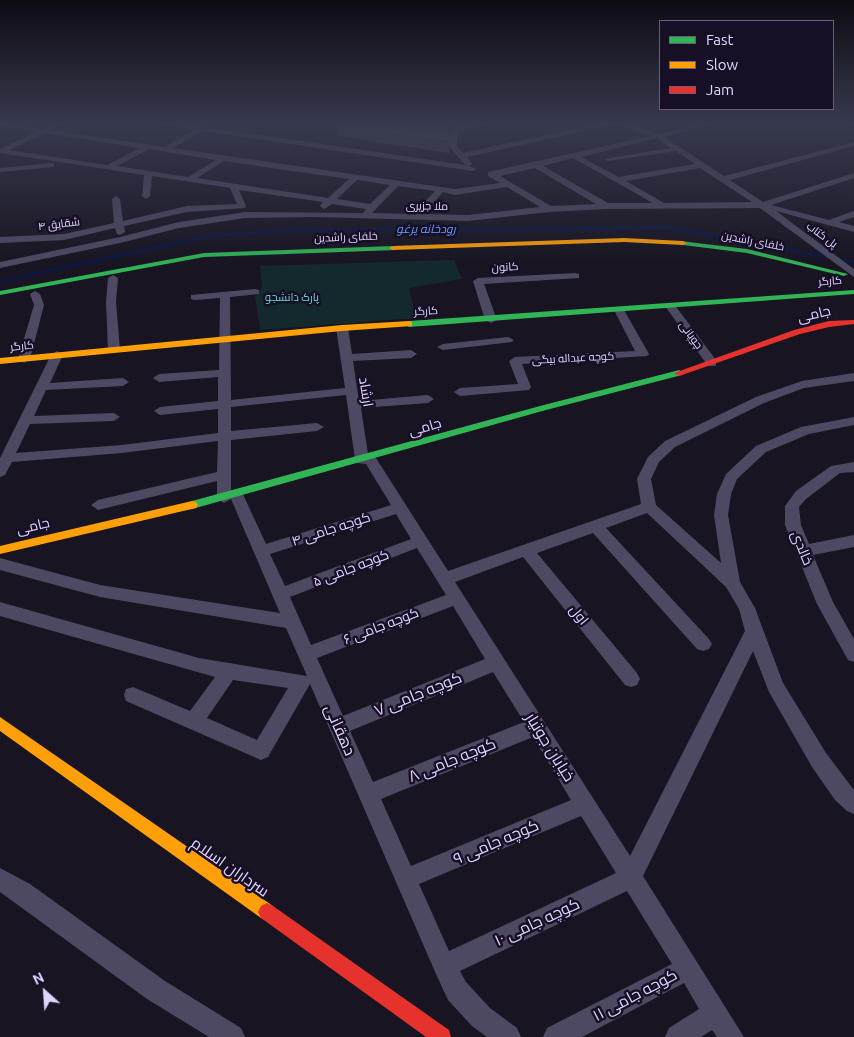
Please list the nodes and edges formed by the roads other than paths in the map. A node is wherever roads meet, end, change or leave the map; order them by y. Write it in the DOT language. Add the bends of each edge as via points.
graph roads {
  1 [pos="123,170"];
  2 [pos="204,170"];
  3 [pos="291,170"];
  4 [pos="478,170"];
  5 [pos="505,170"];
  6 [pos="508,170"];
  7 [pos="545,170"];
  8 [pos="600,170"];
  9 [pos="671,170"];
  10 [pos="709,170"];
  11 [pos="755,170"];
  12 [pos="148,174"];
  13 [pos="350,174"];
  14 [pos="490,174"];
  15 [pos="854,175"];
  16 [pos="723,179"];
  17 [pos="188,180"];
  18 [pos="618,180"];
  19 [pos="396,183"];
  20 [pos="510,184"];
  21 [pos="241,185"];
  22 [pos="440,189"];
  23 [pos="146,196"];
  24 [pos="116,199"];
  25 [pos="329,201"];
  26 [pos="661,205"];
  27 [pos="762,205"];
  28 [pos="606,206"];
  29 [pos="371,208"];
  30 [pos="549,209"];
  31 [pos="316,214"];
  32 [pos="854,214"];
  33 [pos="364,216"];
  34 [pos="416,216"];
  35 [pos="119,224"];
  36 [pos="827,224"];
  37 [pos="854,229"];
  38 [pos="0,240"];
  39 [pos="120,240"];
  40 [pos="0,260"];
  41 [pos="11,263"];
  42 [pos="0,265"];
  43 [pos="575,276"];
  44 [pos="848,277"];
  45 [pos="112,278"];
  46 [pos="854,291"];
  47 [pos="256,292"];
  48 [pos="0,294"];
  49 [pos="36,294"];
  50 [pos="225,295"];
  51 [pos="807,295"];
  52 [pos="196,297"];
  53 [pos="0,301"];
  54 [pos="670,306"];
  55 [pos="618,310"];
  56 [pos="495,320"];
  57 [pos="854,322"];
  58 [pos="342,328"];
  59 [pos="226,338"];
  60 [pos="508,340"];
  61 [pos="443,347"];
  62 [pos="114,350"];
  63 [pos="411,354"];
  64 [pos="57,355"];
  65 [pos="345,358"];
  66 [pos="24,359"];
  67 [pos="0,361"];
  68 [pos="515,361"];
  69 [pos="712,363"];
  70 [pos="225,373"];
  71 [pos="854,377"];
  72 [pos="159,378"];
  73 [pos="123,382"];
  74 [pos="42,387"];
  75 [pos="352,391"];
  76 [pos="460,392"];
  77 [pos="428,399"];
  78 [pos="225,404"];
  79 [pos="354,406"];
  80 [pos="160,411"];
  81 [pos="114,417"];
  82 [pos="25,420"];
  83 [pos="854,421"];
  84 [pos="317,427"];
  85 [pos="225,436"];
  86 [pos="7,458"];
  87 [pos="365,459"];
  88 [pos="854,467"];
  89 [pos="0,472"];
  90 [pos="224,476"];
  91 [pos="230,496"];
  92 [pos="98,505"];
  93 [pos="400,507"];
  94 [pos="650,507"];
  95 [pos="596,526"];
  96 [pos="421,541"];
  97 [pos="854,541"];
  98 [pos="0,550"];
  99 [pos="526,550"];
  100 [pos="261,551"];
  101 [pos="803,551"];
  102 [pos="0,564"];
  103 [pos="445,579"];
  104 [pos="732,583"];
  105 [pos="280,594"];
  106 [pos="456,598"];
  107 [pos="0,609"];
  108 [pos="292,622"];
  109 [pos="754,631"];
  110 [pos="703,644"];
  111 [pos="306,654"];
  112 [pos="854,655"];
  113 [pos="497,662"];
  114 [pos="229,672"];
  115 [pos="631,679"];
  116 [pos="310,681"];
  117 [pos="133,695"];
  118 [pos="193,722"];
  119 [pos="0,723"];
  120 [pos="537,726"];
  121 [pos="338,727"];
  122 [pos="368,794"];
  123 [pos="586,804"];
  124 [pos="854,804"];
  125 [pos="631,877"];
  126 [pos="406,879"];
  127 [pos="0,880"];
  128 [pos="444,966"];
  129 [pos="688,968"];
  130 [pos="716,1013"];
  131 [pos="232,1037"];
  132 [pos="442,1037"];
  133 [pos="508,1037"];
  134 [pos="556,1037"];
  135 [pos="678,1037"];
  136 [pos="731,1037"];
  1 -- 12 [label="street"];
  2 -- 17 [label="street"];
  3 -- 13 [label="street"];
  4 -- 14 [label="street"];
  5 -- 14 [label="street"];
  6 -- 14 [label="street"];
  7 -- 28 [label="street"];
  8 -- 18 [label="street"];
  9 -- 18 [label="street"];
  10 -- 16 [label="street"];
  11 -- 16 [label="street"];
  12 -- 17 [label="street"];
  12 -- 23 [label="street"];
  13 -- 19 [label="street"];
  13 -- 25 [label="street"];
  14 -- 20 [label="street"];
  15 -- 27 [label="street"];
  16 -- 27 [label="street"];
  17 -- 21 [label="street"];
  18 -- 26 [label="street"];
  19 -- 22 [label="street"];
  19 -- 29 [label="street"];
  20 -- 22 [label="street" via="455,192"];
  20 -- 30 [label="street"];
  21 -- 25 [label="street"];
  21 -- 35 [label="street, شقایق ۴" via="242,206 187,210"];
  22 -- 34 [label="street"];
  24 -- 35 [label="street"];
  25 -- 29 [label="street"];
  25 -- 31 [label="street"];
  26 -- 27 [label="street, ملا جزیری"];
  26 -- 28 [label="street, ملا جزیری"];
  27 -- 36 [label="street, ملا جزیری"];
  27 -- 44 [label="street, پل کتاب" via="837,261"];
  28 -- 30 [label="street, ملا جزیری"];
  29 -- 33 [label="street"];
  30 -- 34 [label="street, ملا جزیری" via="468,218"];
  31 -- 33 [label="street, ملا جزیری"];
  31 -- 39 [label="street, ملا جزیری" via="214,219"];
  32 -- 36 [label="street"];
  33 -- 34 [label="street, ملا جزیری"];
  35 -- 38 [label="street, شقایق ۴" via="64,237"];
  35 -- 39 [label="street"];
  36 -- 37 [label="street, ملا جزیری"];
  39 -- 41 [label="street, ملا جزیری"];
  40 -- 41 [label="street"];
  41 -- 42 [label="street, ملا جزیری"];
  43 -- 56 [label="street, کانون" via="478,281"];
  44 -- 45 [label="street" via="723,255 630,246 245,259"];
  44 -- 46 [label="street"];
  44 -- 48 [label="street, خلفای راشدین" via="747,251 700,244 624,240 204,255"];
  44 -- 51 [label="street"];
  45 -- 49 [label="street"];
  45 -- 62 [label="street"];
  46 -- 51 [label="street, کارگر"];
  47 -- 50 [label="street"];
  49 -- 53 [label="street"];
  49 -- 66 [label="street" via="39,305"];
  50 -- 52 [label="street"];
  50 -- 59 [label="street, دهقانی"];
  51 -- 54 [label="street, کارگر"];
  54 -- 55 [label="street, کارگر"];
  54 -- 69 [label="street, چوپانی"];
  55 -- 56 [label="street, کارگر"];
  55 -- 68 [label="street, کوچه عبداله بیگی" via="643,354"];
  56 -- 58 [label="street, کارگر"];
  56 -- 60 [label="street"];
  57 -- 69 [label="street, جامی" via="798,332"];
  58 -- 59 [label="street, کارگر"];
  58 -- 65 [label="street, ارشاد"];
  59 -- 62 [label="street, کارگر"];
  59 -- 70 [label="street, دهقانی"];
  60 -- 61 [label="street"];
  60 -- 68 [label="street"];
  62 -- 64 [label="street, کارگر"];
  63 -- 65 [label="street"];
  64 -- 66 [label="street, کارگر"];
  64 -- 74 [label="street"];
  65 -- 75 [label="street, ارشاد"];
  66 -- 67 [label="street, کارگر"];
  68 -- 76 [label="street, کوچه عبداله بیگی" via="525,387"];
  69 -- 87 [label="street, جامی"];
  70 -- 72 [label="street"];
  70 -- 78 [label="street, دهقانی"];
  71 -- 94 [label="street" via="802,385 760,400 670,444 653,460 644,478"];
  73 -- 74 [label="street"];
  74 -- 82 [label="street"];
  75 -- 78 [label="street"];
  75 -- 79 [label="street, ارشاد"];
  77 -- 79 [label="street"];
  78 -- 80 [label="street"];
  78 -- 85 [label="street, دهقانی"];
  79 -- 87 [label="street, ارشاد"];
  81 -- 82 [label="street"];
  82 -- 86 [label="street"];
  83 -- 104 [label="street" via="806,430 761,449 731,477 721,515"];
  84 -- 85 [label="street"];
  85 -- 86 [label="street" via="122,449"];
  85 -- 90 [label="street, دهقانی"];
  86 -- 89 [label="street"];
  87 -- 91 [label="street, جامی"];
  87 -- 93 [label="street, خیابان جوتیار"];
  88 -- 101 [label="street, خالدی" via="836,469 801,495 792,506 793,525"];
  90 -- 91 [label="street, دهقانی"];
  90 -- 92 [label="street"];
  91 -- 98 [label="street, جامی"];
  91 -- 100 [label="street, دهقانی"];
  93 -- 96 [label="street, خیابان جوتیار"];
  93 -- 100 [label="street, کوچه جامی ۴"];
  94 -- 95 [label="street"];
  94 -- 104 [label="street"];
  95 -- 99 [label="street"];
  95 -- 110 [label="street"];
  96 -- 103 [label="street, خیابان جوتیار"];
  96 -- 105 [label="street, کوچه جامی ۵"];
  97 -- 101 [label="street"];
  99 -- 103 [label="street"];
  99 -- 115 [label="street, اول"];
  100 -- 105 [label="street, دهقانی"];
  101 -- 112 [label="street, خالدی" via="825,604"];
  102 -- 108 [label="street" via="100,591"];
  103 -- 106 [label="street, خیابان جوتیار"];
  104 -- 109 [label="street" via="747,608"];
  105 -- 108 [label="street, دهقانی"];
  106 -- 111 [label="street, کوچه جامی ۶"];
  106 -- 113 [label="street, خیابان جوتیار"];
  107 -- 114 [label="street"];
  108 -- 111 [label="street, دهقانی"];
  109 -- 124 [label="street" via="775,686 818,760"];
  109 -- 125 [label="street"];
  111 -- 116 [label="street, دهقانی"];
  113 -- 120 [label="street, خیابان جوتیار"];
  113 -- 121 [label="street, کوچه جامی ۷"];
  114 -- 116 [label="street"];
  114 -- 118 [label="street"];
  116 -- 118 [label="street" via="261,751"];
  116 -- 121 [label="street, دهقانی"];
  117 -- 118 [label="street"];
  119 -- 132 [label="street, سرداران اسلام"];
  120 -- 122 [label="street, کوچه جامی ۸"];
  120 -- 123 [label="street, خیابان جوتیار"];
  121 -- 122 [label="street, دهقانی"];
  122 -- 126 [label="street, دهقانی"];
  123 -- 125 [label="street, خیابان جوتیار"];
  123 -- 126 [label="street, کوچه جامی ۹"];
  125 -- 128 [label="street, کوچه جامی ۱۰"];
  125 -- 129 [label="street, خیابان جوتیار"];
  126 -- 128 [label="street, دهقانی"];
  127 -- 131 [label="street" via="22,892 156,990"];
  128 -- 133 [label="street, دهقانی" via="457,991 481,1017"];
  129 -- 130 [label="street, خیابان جوتیار"];
  129 -- 134 [label="street, کوچه جامی ۱۱"];
  130 -- 135 [label="street"];
  130 -- 136 [label="street, خیابان جوتیار"];
}
